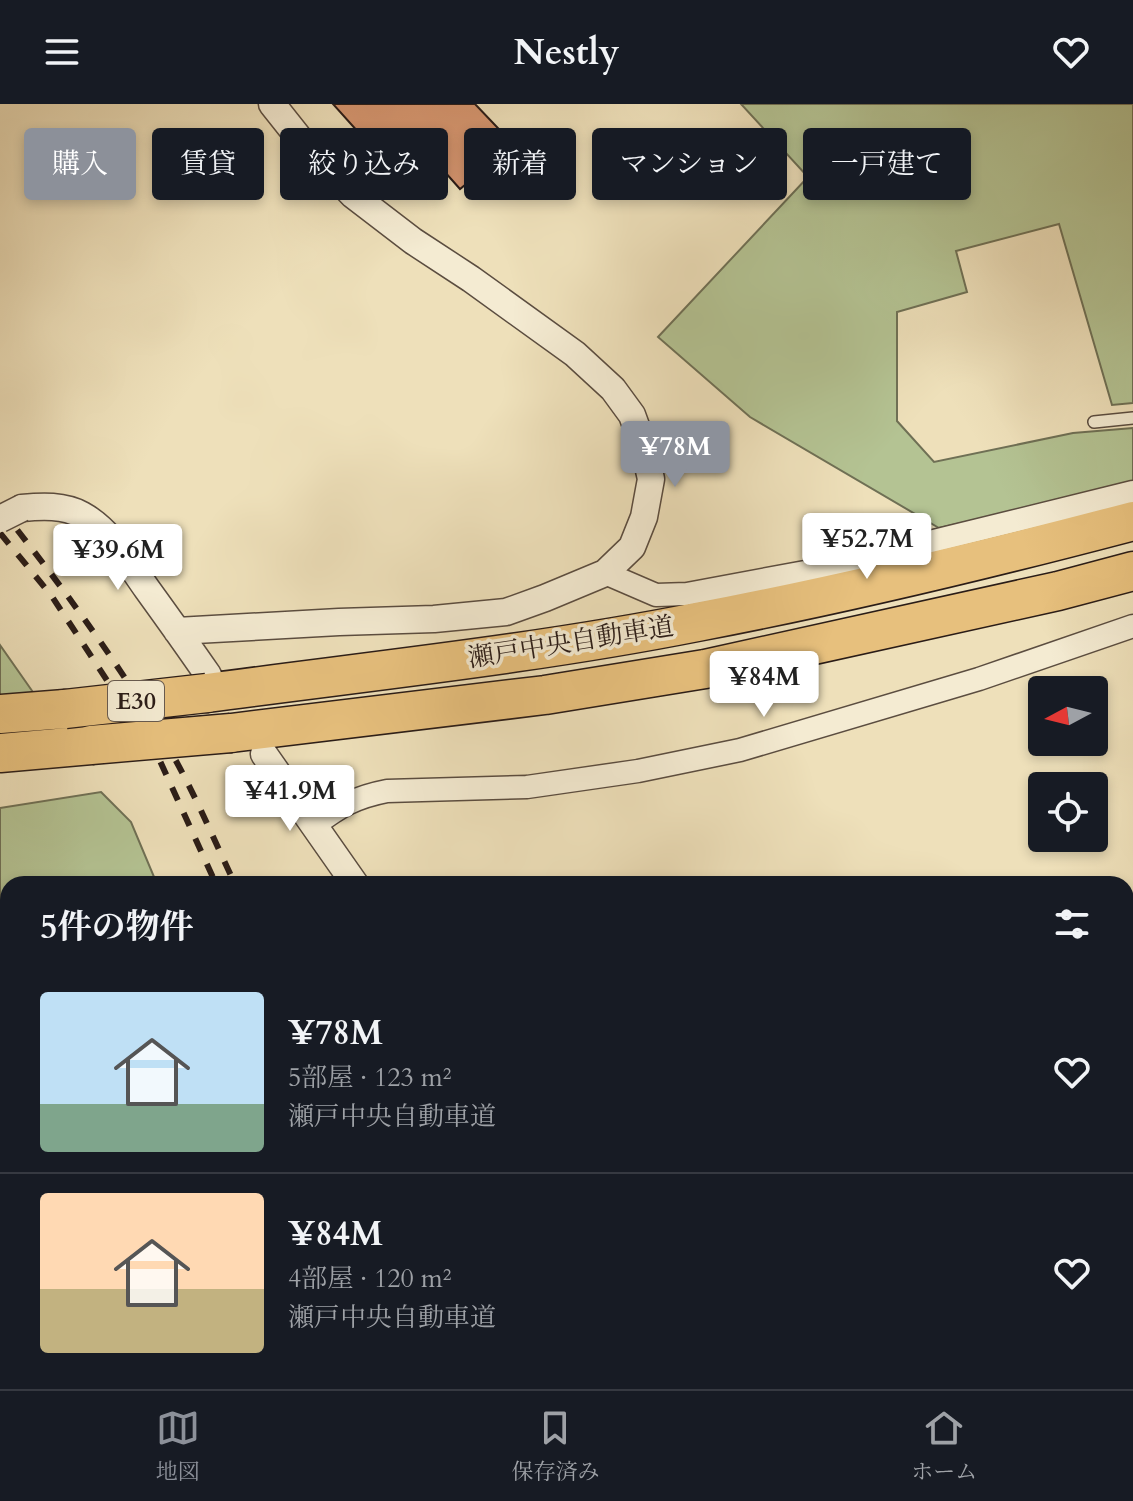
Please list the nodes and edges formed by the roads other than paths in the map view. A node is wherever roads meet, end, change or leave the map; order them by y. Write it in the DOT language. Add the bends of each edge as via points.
graph roads {
  1 [pos="272,104"];
  2 [pos="1133,418"];
  3 [pos="1094,422"];
  4 [pos="1133,492"];
  5 [pos="11,513"];
  6 [pos="1133,521"];
  7 [pos="1133,571"];
  8 [pos="605,573"];
  9 [pos="1133,626"];
  10 [pos="177,631"];
  11 [pos="208,684"];
  12 [pos="0,714"];
  13 [pos="0,753"];
  14 [pos="264,754"];
  15 [pos="315,825"];
  16 [pos="350,876"];
  1 -- 8 [label="street" via="353,195 575,354 632,415 651,479 632,547"];
  2 -- 3 [label="lane"];
  4 -- 8 [label="street" via="816,570 687,594 656,595"];
  5 -- 10 [label="street" via="54,507 84,516 120,552"];
  6 -- 11 [label="highway, 瀬戸中央自動車道 / E30" via="697,623 542,648"];
  7 -- 13 [label="highway, 瀬戸中央自動車道 / E30, bridge" via="705,669 545,695 231,733"];
  8 -- 10 [label="street" via="506,612"];
  9 -- 15 [label="street" via="979,679 740,750 527,787 377,793 337,807"];
  10 -- 11 [label="street"];
  11 -- 12 [label="highway, 瀬戸中央自動車道 / E30, bridge" via="65,709"];
  14 -- 15 [label="street"];
  15 -- 16 [label="street"];
}
